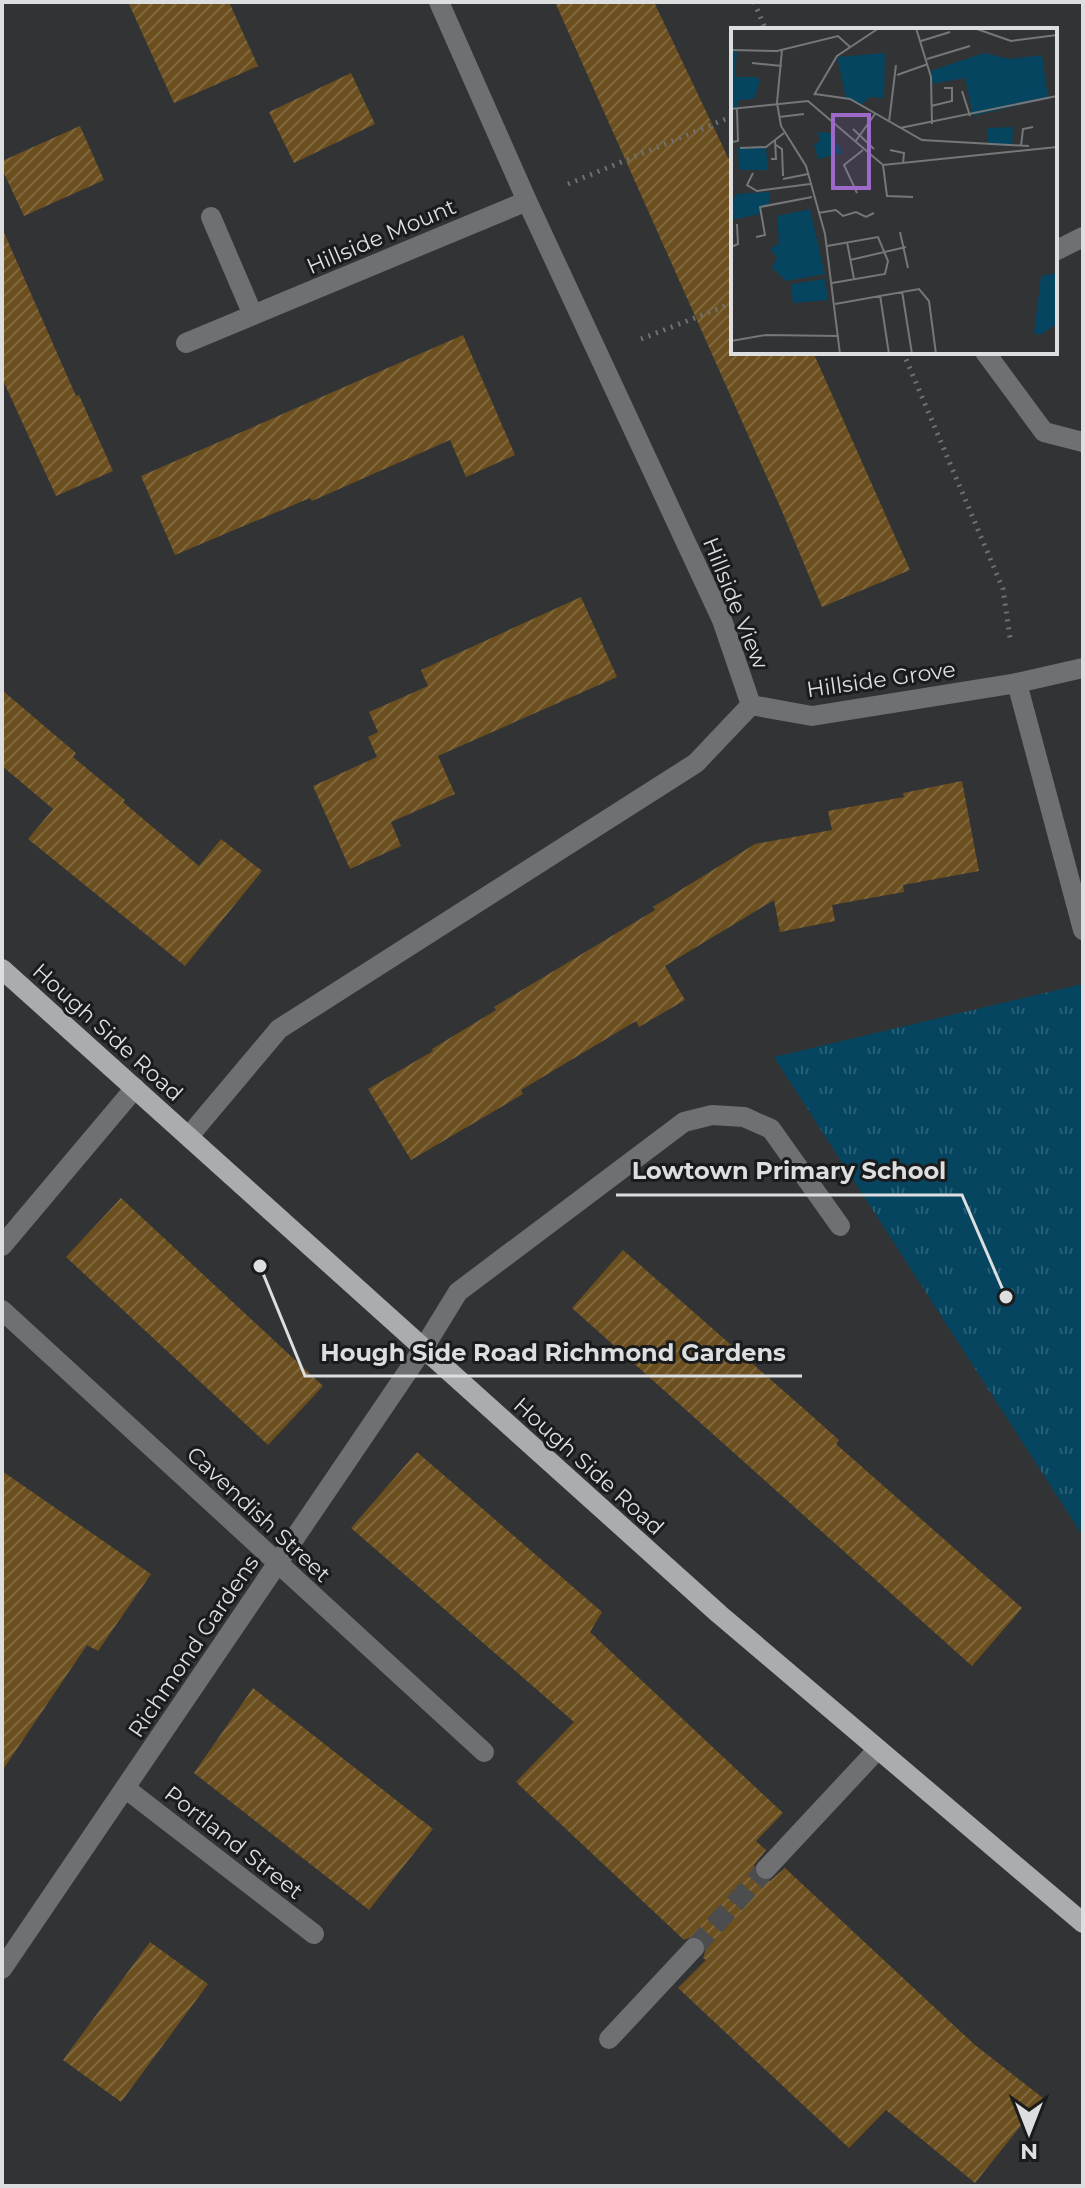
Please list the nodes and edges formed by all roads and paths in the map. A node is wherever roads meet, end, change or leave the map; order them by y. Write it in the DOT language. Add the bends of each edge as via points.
graph roads {
  1 [pos="439,2"];
  2 [pos="754,2"];
  3 [pos="765,28"];
  4 [pos="731,117"];
  5 [pos="527,201"];
  6 [pos="211,217"];
  7 [pos="1083,237"];
  8 [pos="1057,250"];
  9 [pos="731,304"];
  10 [pos="253,315"];
  11 [pos="186,343"];
  12 [pos="904,354"];
  13 [pos="986,354"];
  14 [pos="599,356"];
  15 [pos="1083,442"];
  16 [pos="1083,668"];
  17 [pos="1017,683"];
  18 [pos="751,705"];
  19 [pos="1083,930"];
  20 [pos="2,969"];
  21 [pos="135,1088"];
  22 [pos="189,1136"];
  23 [pos="840,1226"];
  24 [pos="2,1246"];
  25 [pos="2,1310"];
  26 [pos="423,1349"];
  27 [pos="278,1564"];
  28 [pos="878,1749"];
  29 [pos="484,1752"];
  30 [pos="125,1788"];
  31 [pos="766,1869"];
  32 [pos="1083,1923"];
  33 [pos="314,1934"];
  34 [pos="694,1948"];
  35 [pos="2,1969"];
  36 [pos="609,2039"];
  1 -- 5 [label="street, Hillside View"];
  2 -- 3 [label="path"];
  4 -- 5 [label="path"];
  5 -- 10 [label="street, Hillside Mount"];
  5 -- 14 [label="street, Hillside View"];
  6 -- 10 [label="street"];
  7 -- 8 [label="street"];
  9 -- 14 [label="path"];
  10 -- 11 [label="street, Hillside Mount"];
  12 -- 17 [label="path" via="1003,589"];
  13 -- 15 [label="street" via="1044,432"];
  14 -- 18 [label="street, Hillside View" via="722,620"];
  16 -- 17 [label="street, Hillside Grove"];
  17 -- 18 [label="street, Hillside Grove" via="812,716"];
  17 -- 19 [label="street"];
  18 -- 22 [label="street, Hillside View" via="696,763 279,1029"];
  20 -- 21 [label="main road, Hough Side Road"];
  21 -- 22 [label="main road, Hough Side Road"];
  21 -- 24 [label="street"];
  22 -- 26 [label="main road, Hough Side Road"];
  23 -- 26 [label="street, Richmond Gardens" via="771,1129 733,1116 684,1122 458,1292"];
  25 -- 27 [label="street, Cavendish Street"];
  26 -- 27 [label="street, Richmond Gardens"];
  26 -- 28 [label="main road, Hough Side Road"];
  27 -- 29 [label="street, Cavendish Street"];
  27 -- 30 [label="street, Richmond Gardens"];
  28 -- 31 [label="street"];
  28 -- 32 [label="main road, Hough Side Road"];
  30 -- 33 [label="street, Portland Street"];
  30 -- 35 [label="street, Richmond Gardens"];
  34 -- 36 [label="street"];
}
